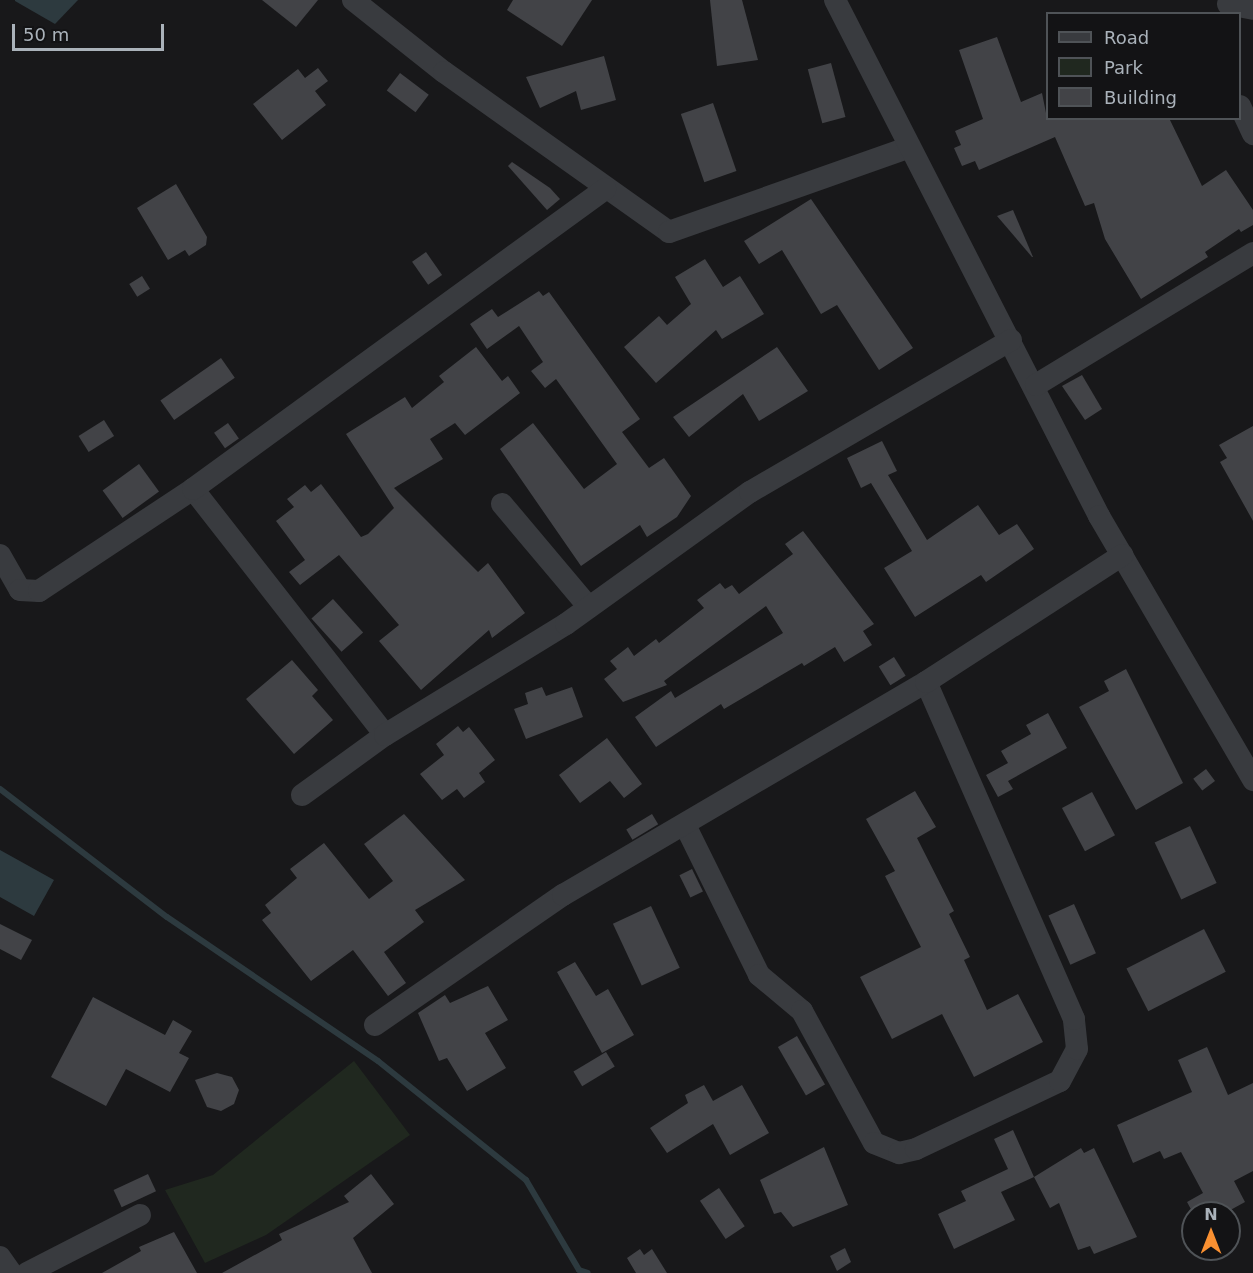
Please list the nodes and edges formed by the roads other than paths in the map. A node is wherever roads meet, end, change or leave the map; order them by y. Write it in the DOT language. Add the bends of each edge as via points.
graph roads {
  1 [pos="353,0"];
  2 [pos="835,0"];
  3 [pos="1228,6"];
  4 [pos="1253,9"];
  5 [pos="1241,110"];
  6 [pos="1253,134"];
  7 [pos="908,148"];
  8 [pos="605,189"];
  9 [pos="1253,253"];
  10 [pos="1011,340"];
  11 [pos="1036,385"];
  12 [pos="193,489"];
  13 [pos="502,504"];
  14 [pos="0,555"];
  15 [pos="1122,555"];
  16 [pos="587,605"];
  17 [pos="926,682"];
  18 [pos="385,735"];
  19 [pos="1253,780"];
  20 [pos="302,795"];
  21 [pos="686,827"];
  22 [pos="375,1025"];
  23 [pos="140,1215"];
  24 [pos="0,1257"];
  25 [pos="11,1273"];
  26 [pos="27,1273"];
  1 -- 8 [label="street"];
  2 -- 7 [label="street"];
  3 -- 4 [label="street"];
  5 -- 6 [label="street"];
  7 -- 8 [label="street" via="676,233 660,229"];
  7 -- 10 [label="street"];
  8 -- 12 [label="street"];
  9 -- 11 [label="street"];
  10 -- 11 [label="street"];
  10 -- 16 [label="street" via="805,457"];
  11 -- 15 [label="street"];
  12 -- 14 [label="street" via="39,591 20,590"];
  12 -- 18 [label="street"];
  13 -- 16 [label="street"];
  15 -- 17 [label="street"];
  15 -- 19 [label="street"];
  16 -- 18 [label="street"];
  17 -- 21 [label="street"];
  17 -- 21 [label="street" via="1074,1019 1077,1049 1060,1081 916,1149 899,1153 874,1143 802,1011 759,975"];
  18 -- 20 [label="street"];
  21 -- 22 [label="street" via="563,895"];
  23 -- 26 [label="street"];
  24 -- 25 [label="street"];
}
